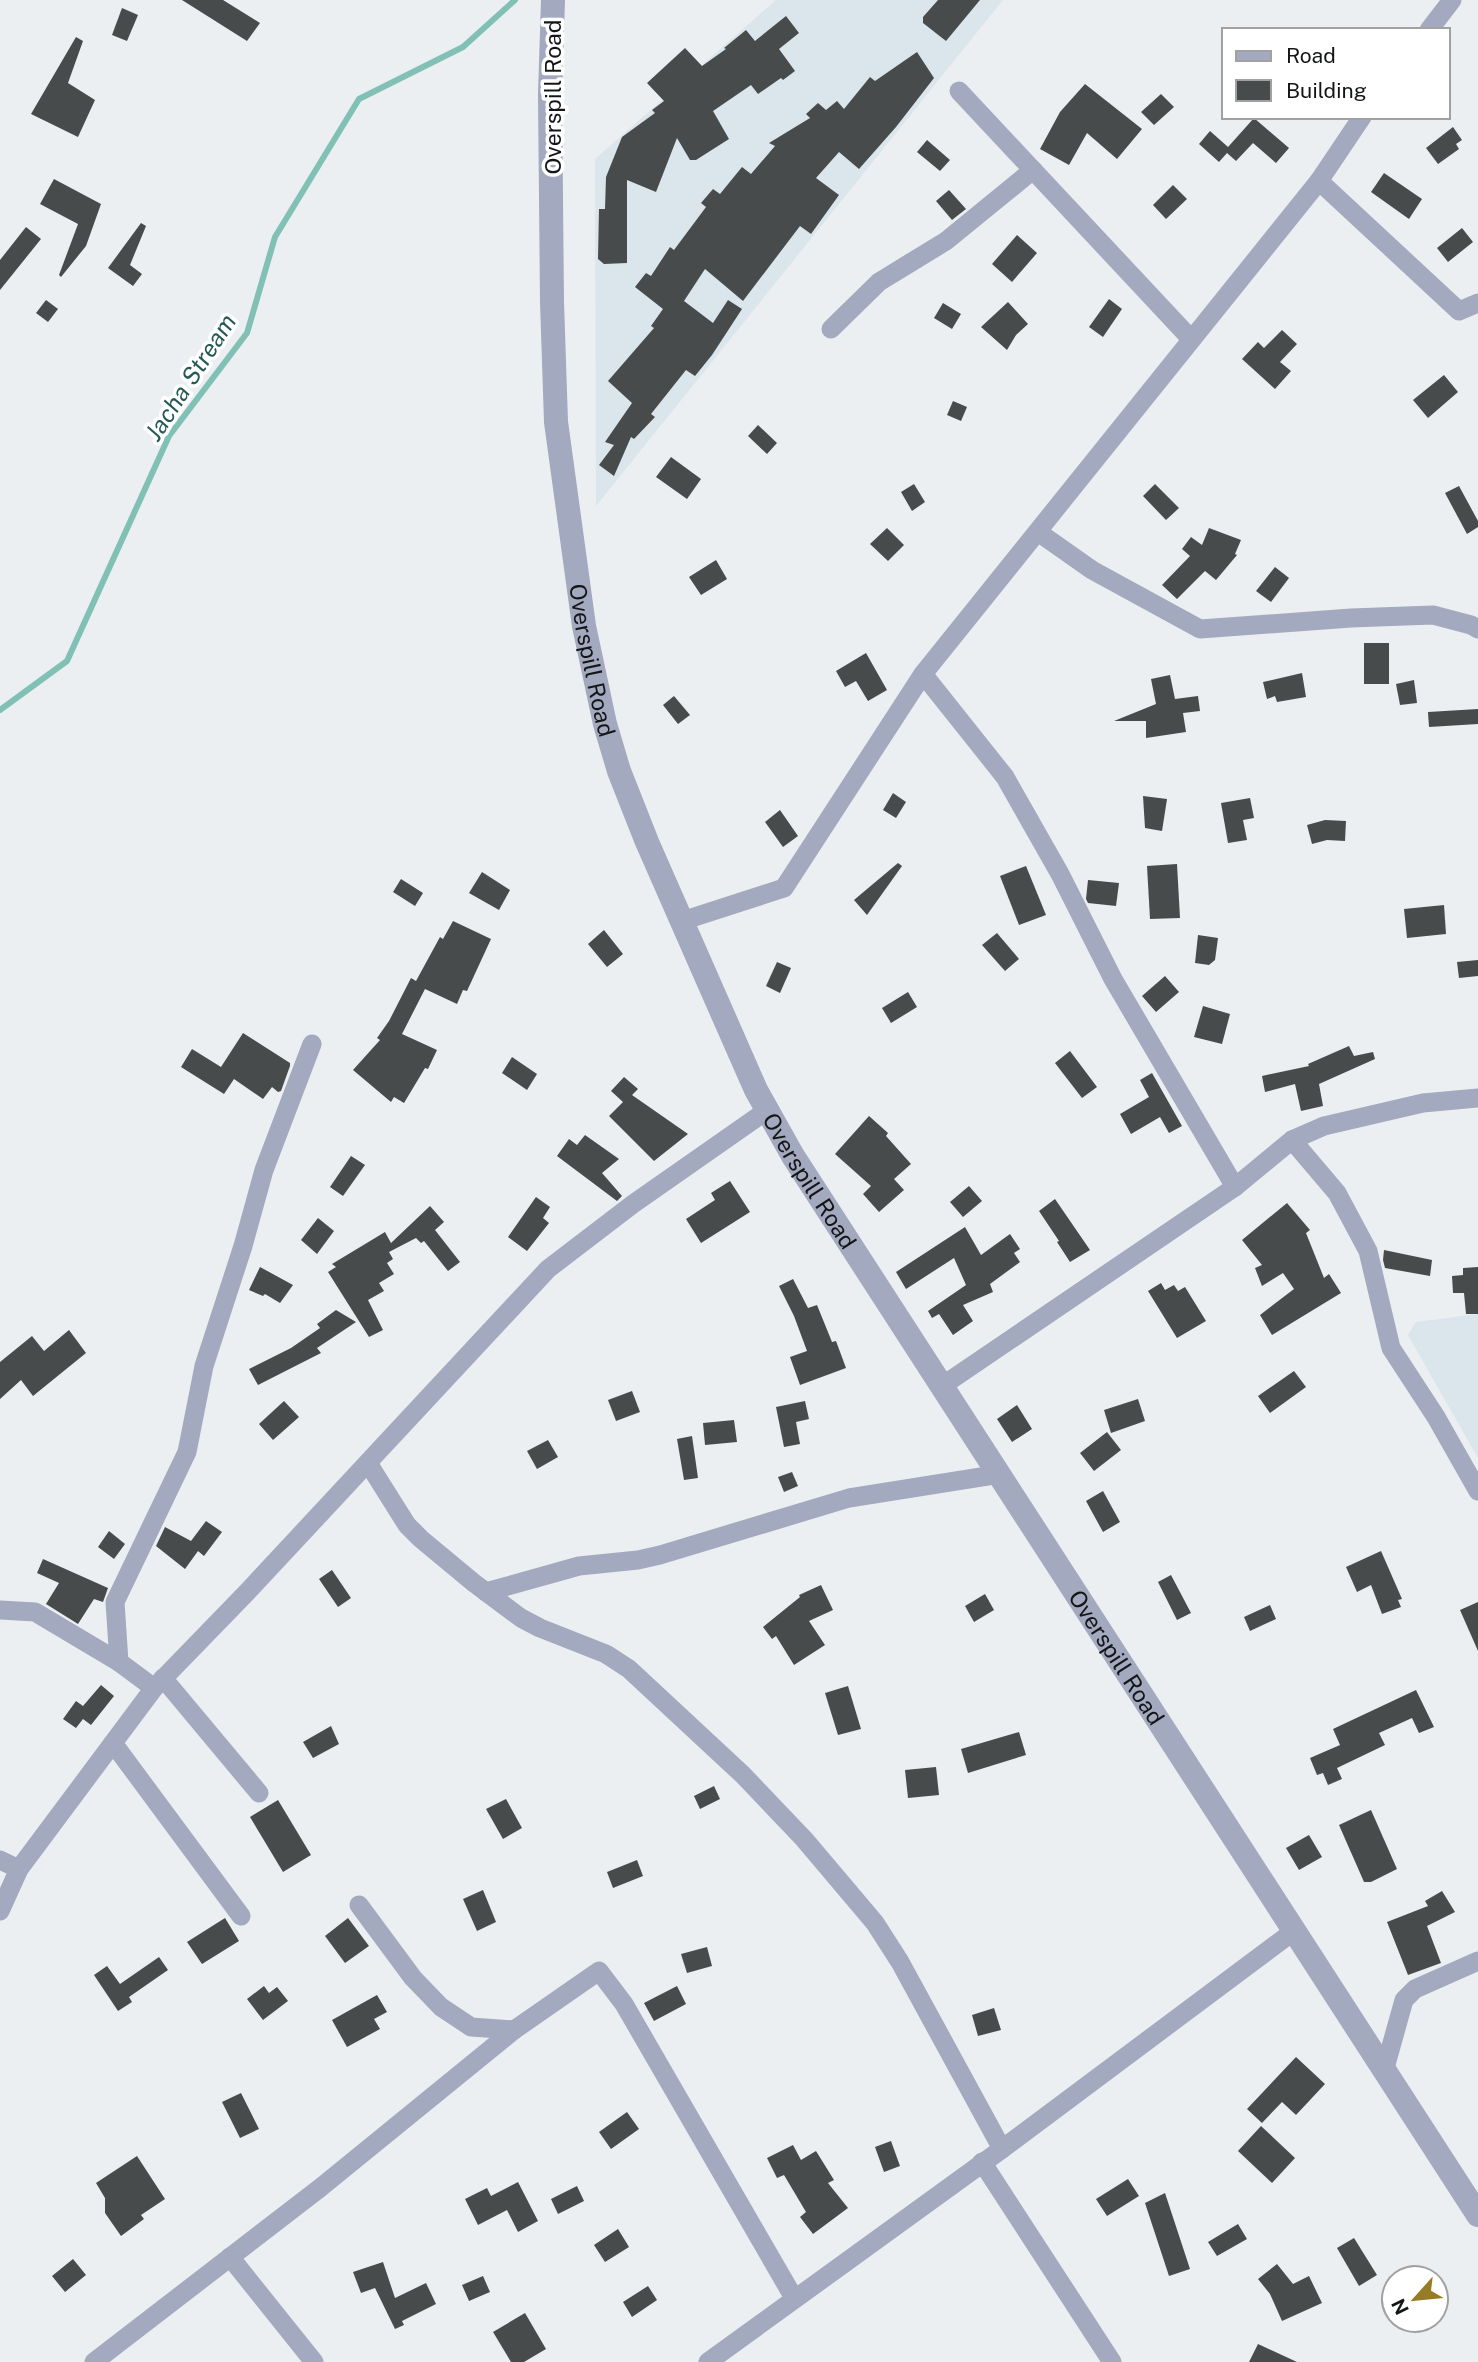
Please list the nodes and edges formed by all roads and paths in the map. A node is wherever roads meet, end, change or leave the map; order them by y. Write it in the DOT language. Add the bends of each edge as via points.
graph roads {
  1 [pos="552,0"];
  2 [pos="1452,0"];
  3 [pos="1431,28"];
  4 [pos="960,91"];
  5 [pos="1361,119"];
  6 [pos="1033,170"];
  7 [pos="1319,181"];
  8 [pos="1478,303"];
  9 [pos="831,328"];
  10 [pos="1191,339"];
  11 [pos="1038,532"];
  12 [pos="1478,629"];
  13 [pos="923,674"];
  14 [pos="682,921"];
  15 [pos="312,1044"];
  16 [pos="1478,1098"];
  17 [pos="766,1111"];
  18 [pos="1292,1140"];
  19 [pos="1235,1187"];
  20 [pos="942,1386"];
  21 [pos="368,1463"];
  22 [pos="1000,1474"];
  23 [pos="1478,1491"];
  24 [pos="486,1592"];
  25 [pos="0,1610"];
  26 [pos="119,1662"];
  27 [pos="158,1683"];
  28 [pos="113,1744"];
  29 [pos="259,1793"];
  30 [pos="0,1860"];
  31 [pos="19,1869"];
  32 [pos="359,1905"];
  33 [pos="0,1911"];
  34 [pos="241,1916"];
  35 [pos="1294,1931"];
  36 [pos="1478,1961"];
  37 [pos="514,2030"];
  38 [pos="1385,2068"];
  39 [pos="1002,2149"];
  40 [pos="982,2162"];
  41 [pos="1478,2214"];
  42 [pos="230,2257"];
  43 [pos="794,2298"];
  44 [pos="94,2362"];
  45 [pos="314,2362"];
  46 [pos="708,2362"];
  47 [pos="1112,2362"];
  1 -- 14 [label="street, Overspill Road" via="556,422 574,566 594,677 619,771"];
  2 -- 3 [label="street"];
  4 -- 6 [label="street"];
  5 -- 7 [label="street"];
  6 -- 9 [label="street" via="946,241 879,282"];
  6 -- 10 [label="street"];
  7 -- 8 [label="street" via="1459,311"];
  7 -- 10 [label="street"];
  10 -- 11 [label="street"];
  11 -- 12 [label="street" via="1092,570 1200,629 1433,615"];
  11 -- 13 [label="street"];
  13 -- 14 [label="street" via="784,888"];
  13 -- 19 [label="street" via="1004,776 1113,979"];
  14 -- 17 [label="street, Overspill Road"];
  15 -- 26 [label="street" via="264,1170 204,1366 187,1452 115,1602"];
  16 -- 18 [label="street" via="1423,1103 1324,1126"];
  17 -- 20 [label="street, Overspill Road"];
  17 -- 21 [label="street" via="548,1269"];
  18 -- 19 [label="street"];
  18 -- 23 [label="street" via="1337,1193 1368,1251 1391,1349"];
  19 -- 20 [label="street"];
  20 -- 22 [label="street, Overspill Road"];
  21 -- 24 [label="street" via="413,1532"];
  21 -- 27 [label="street"];
  22 -- 24 [label="street" via="849,1497 660,1555 579,1566"];
  22 -- 35 [label="street, Overspill Road"];
  24 -- 39 [label="street" via="521,1618 607,1654 628,1669 743,1775 804,1839 875,1923 900,1962"];
  25 -- 26 [label="street" via="35,1612"];
  26 -- 27 [label="street"];
  27 -- 28 [label="street"];
  27 -- 29 [label="street"];
  28 -- 31 [label="street"];
  28 -- 34 [label="street"];
  30 -- 31 [label="street"];
  31 -- 33 [label="street"];
  32 -- 37 [label="street" via="441,2007 471,2027"];
  35 -- 38 [label="street, Overspill Road"];
  35 -- 39 [label="street"];
  36 -- 38 [label="street" via="1415,1989 1404,2000"];
  37 -- 42 [label="street"];
  37 -- 43 [label="street" via="599,1971 624,2004"];
  38 -- 41 [label="street, Overspill Road"];
  39 -- 40 [label="street"];
  40 -- 43 [label="street"];
  40 -- 47 [label="street"];
  42 -- 44 [label="street"];
  42 -- 45 [label="street"];
  43 -- 46 [label="street"];
}
